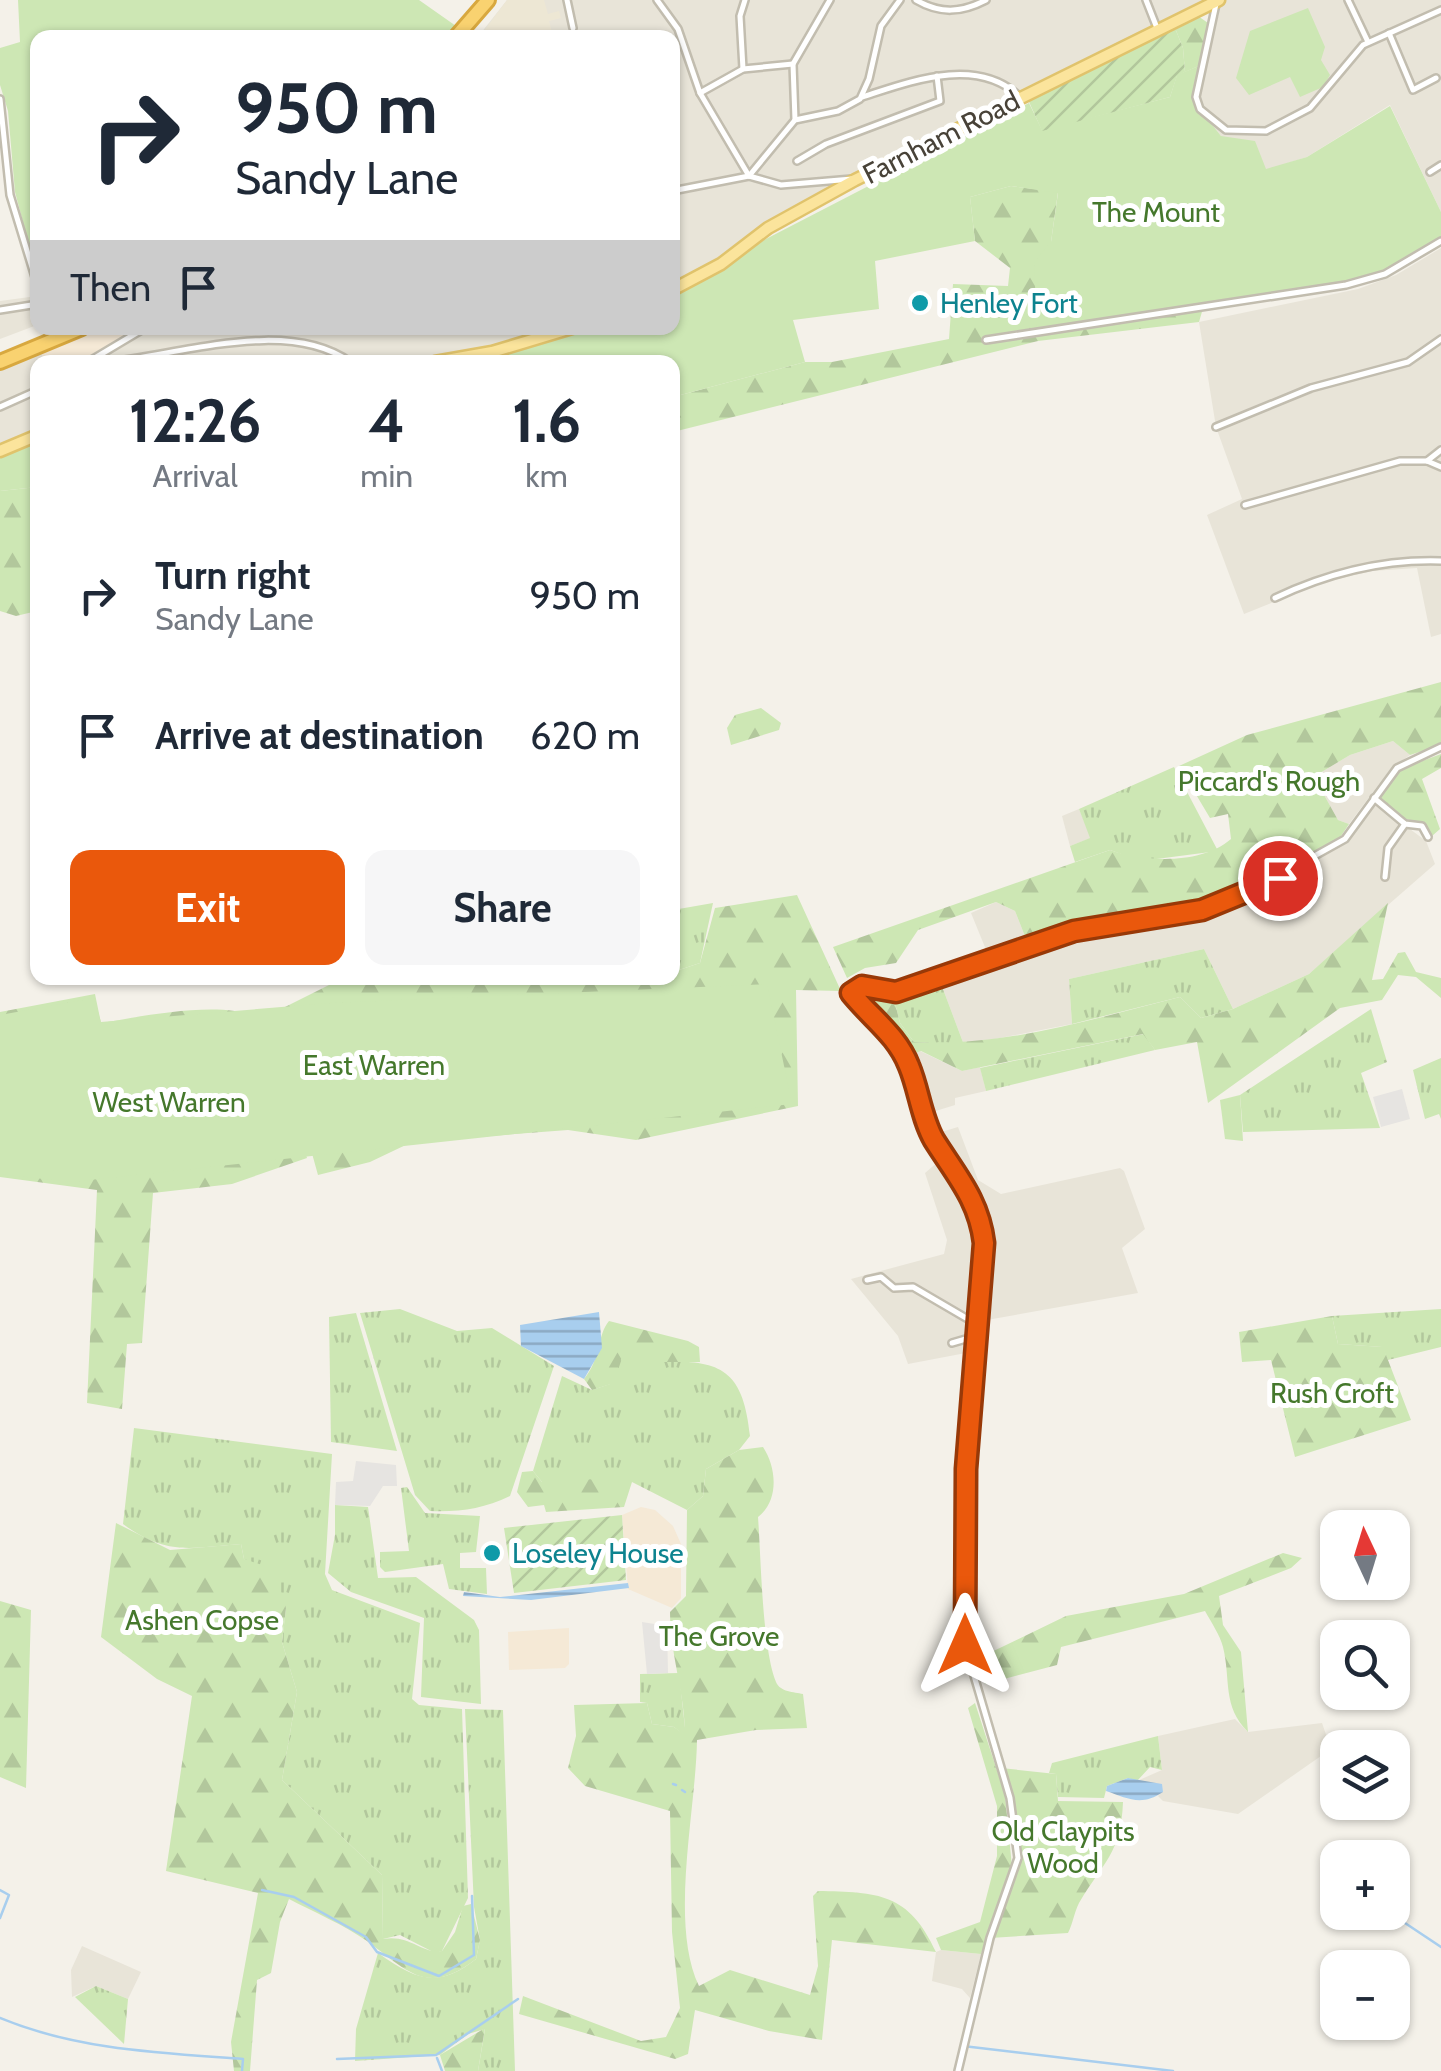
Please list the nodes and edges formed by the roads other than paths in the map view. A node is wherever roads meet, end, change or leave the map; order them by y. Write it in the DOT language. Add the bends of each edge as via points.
graph roads {
  1 [pos="488,0"];
  2 [pos="498,0"];
  3 [pos="568,0"];
  4 [pos="657,0"];
  5 [pos="745,0"];
  6 [pos="830,0"];
  7 [pos="900,0"];
  8 [pos="916,0"];
  9 [pos="986,0"];
  10 [pos="1146,0"];
  11 [pos="1348,0"];
  12 [pos="1218,1"];
  13 [pos="1204,7"];
  14 [pos="1441,10"];
  15 [pos="1212,20"];
  16 [pos="573,28"];
  17 [pos="1158,28"];
  18 [pos="462,30"];
  19 [pos="473,30"];
  20 [pos="678,30"];
  21 [pos="1389,33"];
  22 [pos="680,36"];
  23 [pos="1368,42"];
  24 [pos="793,64"];
  25 [pos="743,69"];
  26 [pos="937,76"];
  27 [pos="1436,78"];
  28 [pos="870,79"];
  29 [pos="882,89"];
  30 [pos="1413,90"];
  31 [pos="700,93"];
  32 [pos="1406,93"];
  33 [pos="862,97"];
  34 [pos="1020,97"];
  35 [pos="0,98"];
  36 [pos="795,120"];
  37 [pos="797,160"];
  38 [pos="1441,165"];
  39 [pos="1430,172"];
  40 [pos="749,176"];
  41 [pos="855,180"];
  42 [pos="680,190"];
  43 [pos="1441,241"];
  44 [pos="30,261"];
  45 [pos="680,286"];
  46 [pos="30,305"];
  47 [pos="0,310"];
  48 [pos="51,335"];
  49 [pos="63,335"];
  50 [pos="133,335"];
  51 [pos="549,335"];
  52 [pos="1441,339"];
  53 [pos="986,340"];
  54 [pos="102,354"];
  55 [pos="158,355"];
  56 [pos="334,355"];
  57 [pos="475,355"];
  58 [pos="0,358"];
  59 [pos="30,394"];
  60 [pos="0,407"];
  61 [pos="1216,427"];
  62 [pos="30,438"];
  63 [pos="1441,450"];
  64 [pos="0,451"];
  65 [pos="1428,461"];
  66 [pos="1441,467"];
  67 [pos="1245,505"];
  68 [pos="1441,561"];
  69 [pos="1275,598"];
  70 [pos="1441,747"];
  71 [pos="1374,798"];
  72 [pos="1405,824"];
  73 [pos="1428,837"];
  74 [pos="1386,877"];
  75 [pos="867,1280"];
  76 [pos="978,1325"];
  77 [pos="976,1336"];
  78 [pos="952,1343"];
  79 [pos="958,2071"];
  1 -- 18 [label="highway"];
  2 -- 19 [label="highway"];
  3 -- 16 [label="street"];
  4 -- 20 [label="street"];
  5 -- 25 [label="street"];
  6 -- 24 [label="street"];
  7 -- 28 [label="street" via="881,26"];
  8 -- 9 [label="street" via="941,11"];
  10 -- 17 [label="street"];
  11 -- 23 [label="street"];
  12 -- 13 [label="main road, Farnham Road"];
  12 -- 15 [label="street"];
  13 -- 15 [label="street"];
  13 -- 17 [label="main road, Farnham Road"];
  14 -- 21 [label="street"];
  15 -- 23 [label="street" via="1196,97 1210,120 1244,133 1266,131 1310,108"];
  17 -- 34 [label="main road, Farnham Road"];
  21 -- 23 [label="street"];
  21 -- 30 [label="street"];
  22 -- 31 [label="street"];
  24 -- 25 [label="street"];
  24 -- 36 [label="street"];
  25 -- 31 [label="street"];
  26 -- 29 [label="street"];
  26 -- 34 [label="street" via="970,77"];
  26 -- 37 [label="street" via="940,101"];
  27 -- 30 [label="street"];
  28 -- 29 [label="street"];
  28 -- 33 [label="street"];
  29 -- 33 [label="street"];
  30 -- 32 [label="street"];
  31 -- 40 [label="street"];
  33 -- 36 [label="street" via="825,115"];
  34 -- 41 [label="main road, Farnham Road"];
  35 -- 44 [label="street" via="10,195"];
  36 -- 40 [label="street"];
  38 -- 39 [label="street"];
  40 -- 41 [label="street" via="781,185"];
  40 -- 42 [label="street"];
  41 -- 45 [label="main road, Farnham Road"];
  43 -- 53 [label="street" via="1384,274 1346,285"];
  46 -- 47 [label="street"];
  48 -- 58 [label="highway"];
  49 -- 58 [label="highway"];
  50 -- 54 [label="street"];
  51 -- 57 [label="main road"];
  52 -- 61 [label="street" via="1408,362 1310,388"];
  55 -- 56 [label="street" via="276,339"];
  59 -- 60 [label="street"];
  62 -- 64 [label="main road"];
  63 -- 65 [label="street"];
  65 -- 66 [label="street"];
  65 -- 67 [label="street" via="1400,462"];
  68 -- 69 [label="street" via="1338,572"];
  70 -- 71 [label="street" via="1397,768"];
  71 -- 72 [label="street"];
  71 -- 76 [label="street" via="1345,839 1265,885 1202,910 1074,931 896,992 862,986 851,993 888,1031 908,1064 934,1139 973,1198 984,1243"];
  72 -- 73 [label="street" via="1422,826"];
  72 -- 74 [label="street" via="1388,848"];
  75 -- 76 [label="street" via="881,1277 894,1288 913,1287"];
  76 -- 77 [label="street"];
  77 -- 78 [label="street"];
  77 -- 79 [label="street" via="964,1529 969,1668 1010,1798 1018,1858 990,1938"];
}
